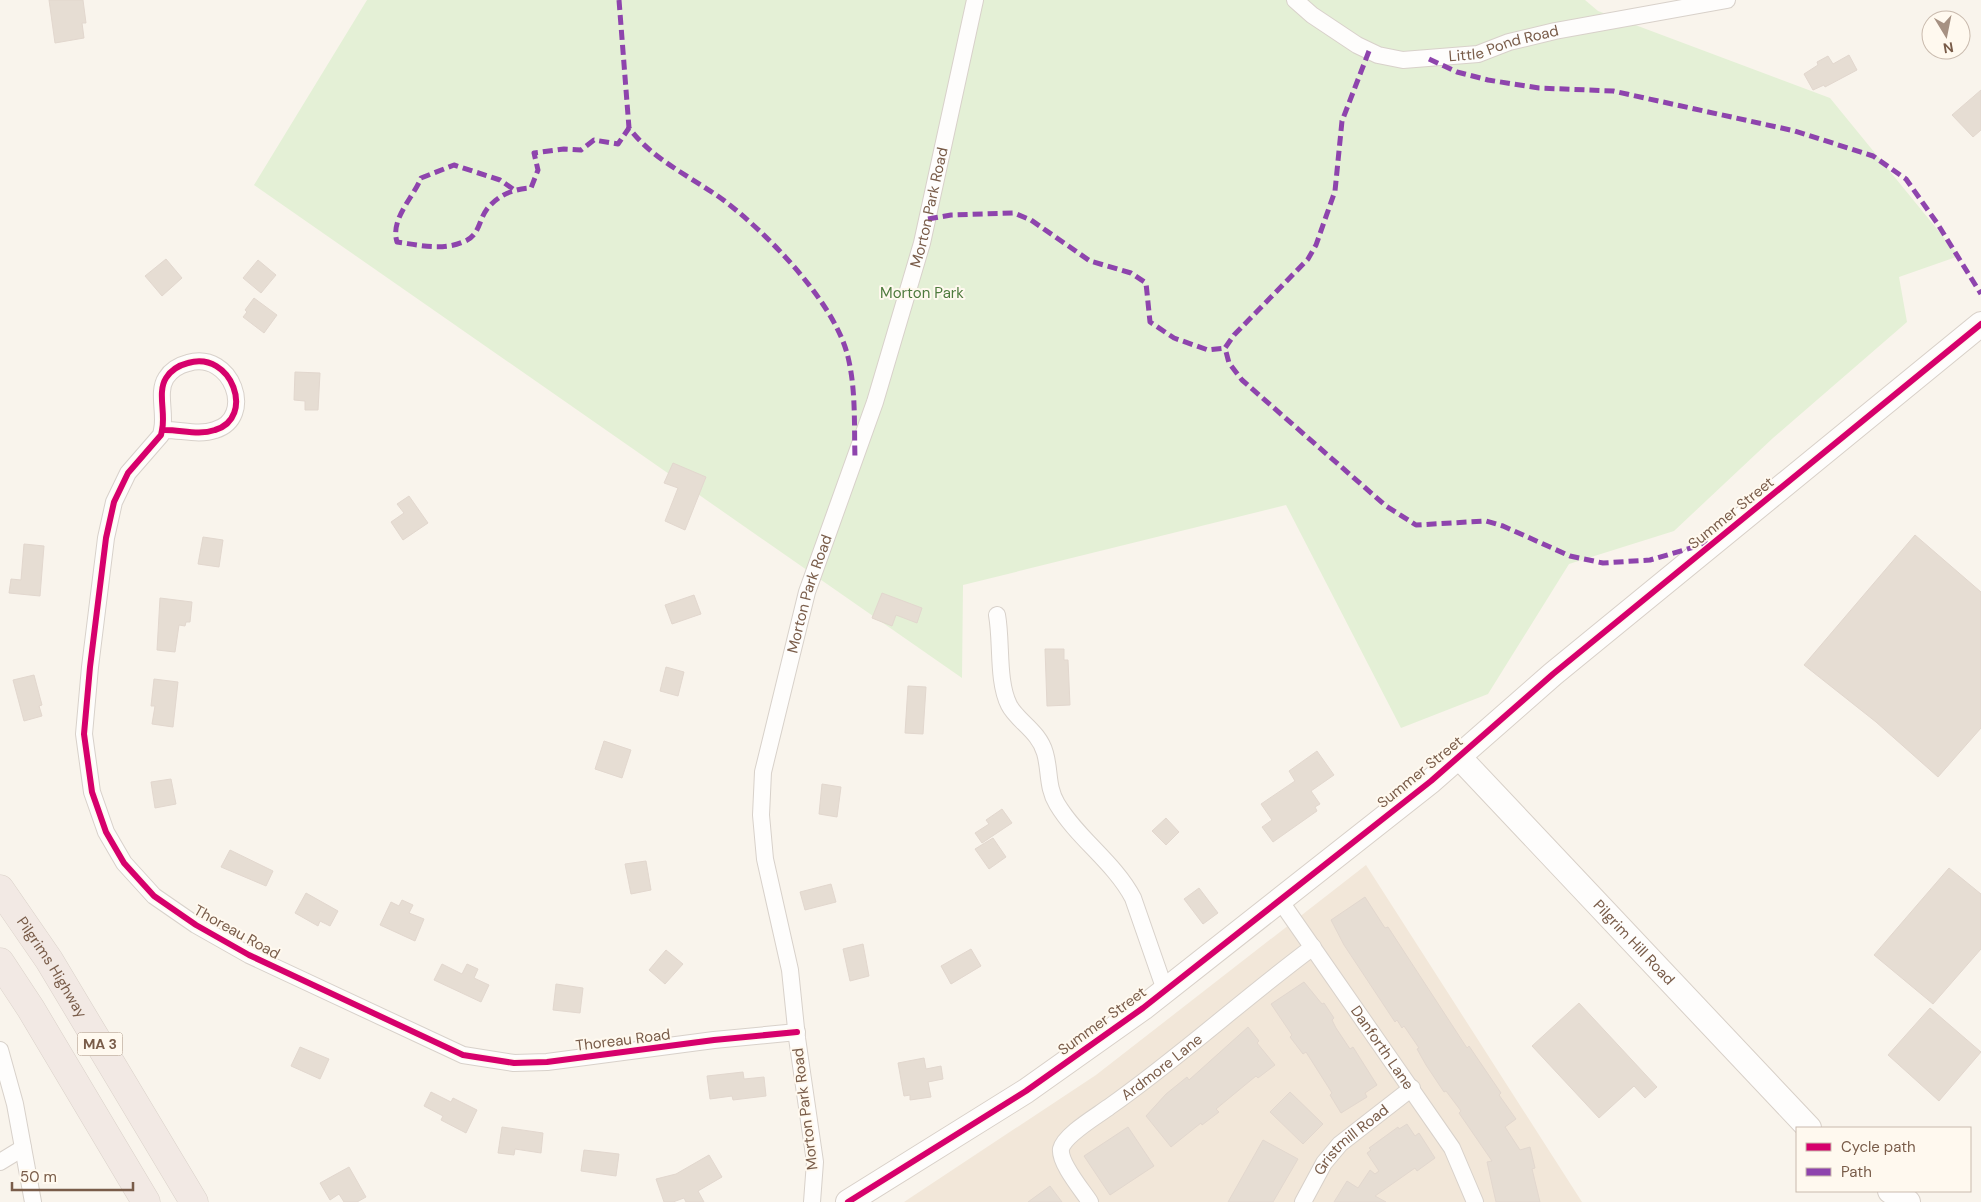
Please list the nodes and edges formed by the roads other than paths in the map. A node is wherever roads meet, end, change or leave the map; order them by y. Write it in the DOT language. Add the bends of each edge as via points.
graph roads {
  1 [pos="975,0"];
  2 [pos="1295,0"];
  3 [pos="1727,0"];
  4 [pos="1981,324"];
  5 [pos="162,430"];
  6 [pos="997,615"];
  7 [pos="1459,756"];
  8 [pos="0,889"];
  9 [pos="1279,899"];
  10 [pos="1312,947"];
  11 [pos="0,962"];
  12 [pos="1166,990"];
  13 [pos="796,1032"];
  14 [pos="0,1050"];
  15 [pos="1412,1088"];
  16 [pos="1808,1127"];
  17 [pos="23,1148"];
  18 [pos="0,1162"];
  19 [pos="1892,1192"];
  20 [pos="33,1202"];
  21 [pos="146,1202"];
  22 [pos="194,1202"];
  23 [pos="812,1202"];
  24 [pos="848,1202"];
  25 [pos="1090,1202"];
  26 [pos="1303,1202"];
  27 [pos="1475,1202"];
  28 [pos="1908,1202"];
  1 -- 13 [label="street, Morton Park Road" via="922,243 875,402 807,592 763,772 765,859 790,970"];
  2 -- 3 [label="street, Little Pond Road" via="1357,46 1403,60 1478,54 1509,42 1555,31"];
  4 -- 7 [label="main road, Summer Street" via="1553,674"];
  5 -- 5 [label="street" via="163,388 174,369 205,361 226,372 234,386 236,399 234,413 225,425 202,432"];
  5 -- 13 [label="street, Thoreau Road" via="128,473 114,502 106,538 84,734 92,792 106,832 124,863 154,896 196,926 249,955 463,1055 514,1063 547,1062"];
  6 -- 12 [label="street" via="1004,691 1010,707 1036,735 1045,752 1049,786 1056,803 1133,898"];
  7 -- 9 [label="main road, Summer Street"];
  7 -- 16 [label="main road, Pilgrim Hill Road"];
  8 -- 22 [label="highway, Pilgrims Highway / MA 3" via="49,960"];
  9 -- 10 [label="street, Danforth Lane"];
  9 -- 12 [label="main road, Summer Street"];
  10 -- 15 [label="street, Danforth Lane"];
  10 -- 25 [label="street, Ardmore Lane" via="1155,1075 1064,1142 1061,1151 1063,1161"];
  11 -- 21 [label="highway, MA 3" via="32,1009"];
  12 -- 24 [label="main road, Summer Street" via="1032,1087"];
  13 -- 23 [label="street, Morton Park Road" via="815,1162"];
  14 -- 17 [label="street"];
  15 -- 26 [label="street, Gristmill Road" via="1340,1144 1324,1163"];
  15 -- 27 [label="street, Danforth Lane" via="1452,1148"];
  17 -- 18 [label="street"];
  17 -- 20 [label="street"];
  19 -- 28 [label="main road"];
}
